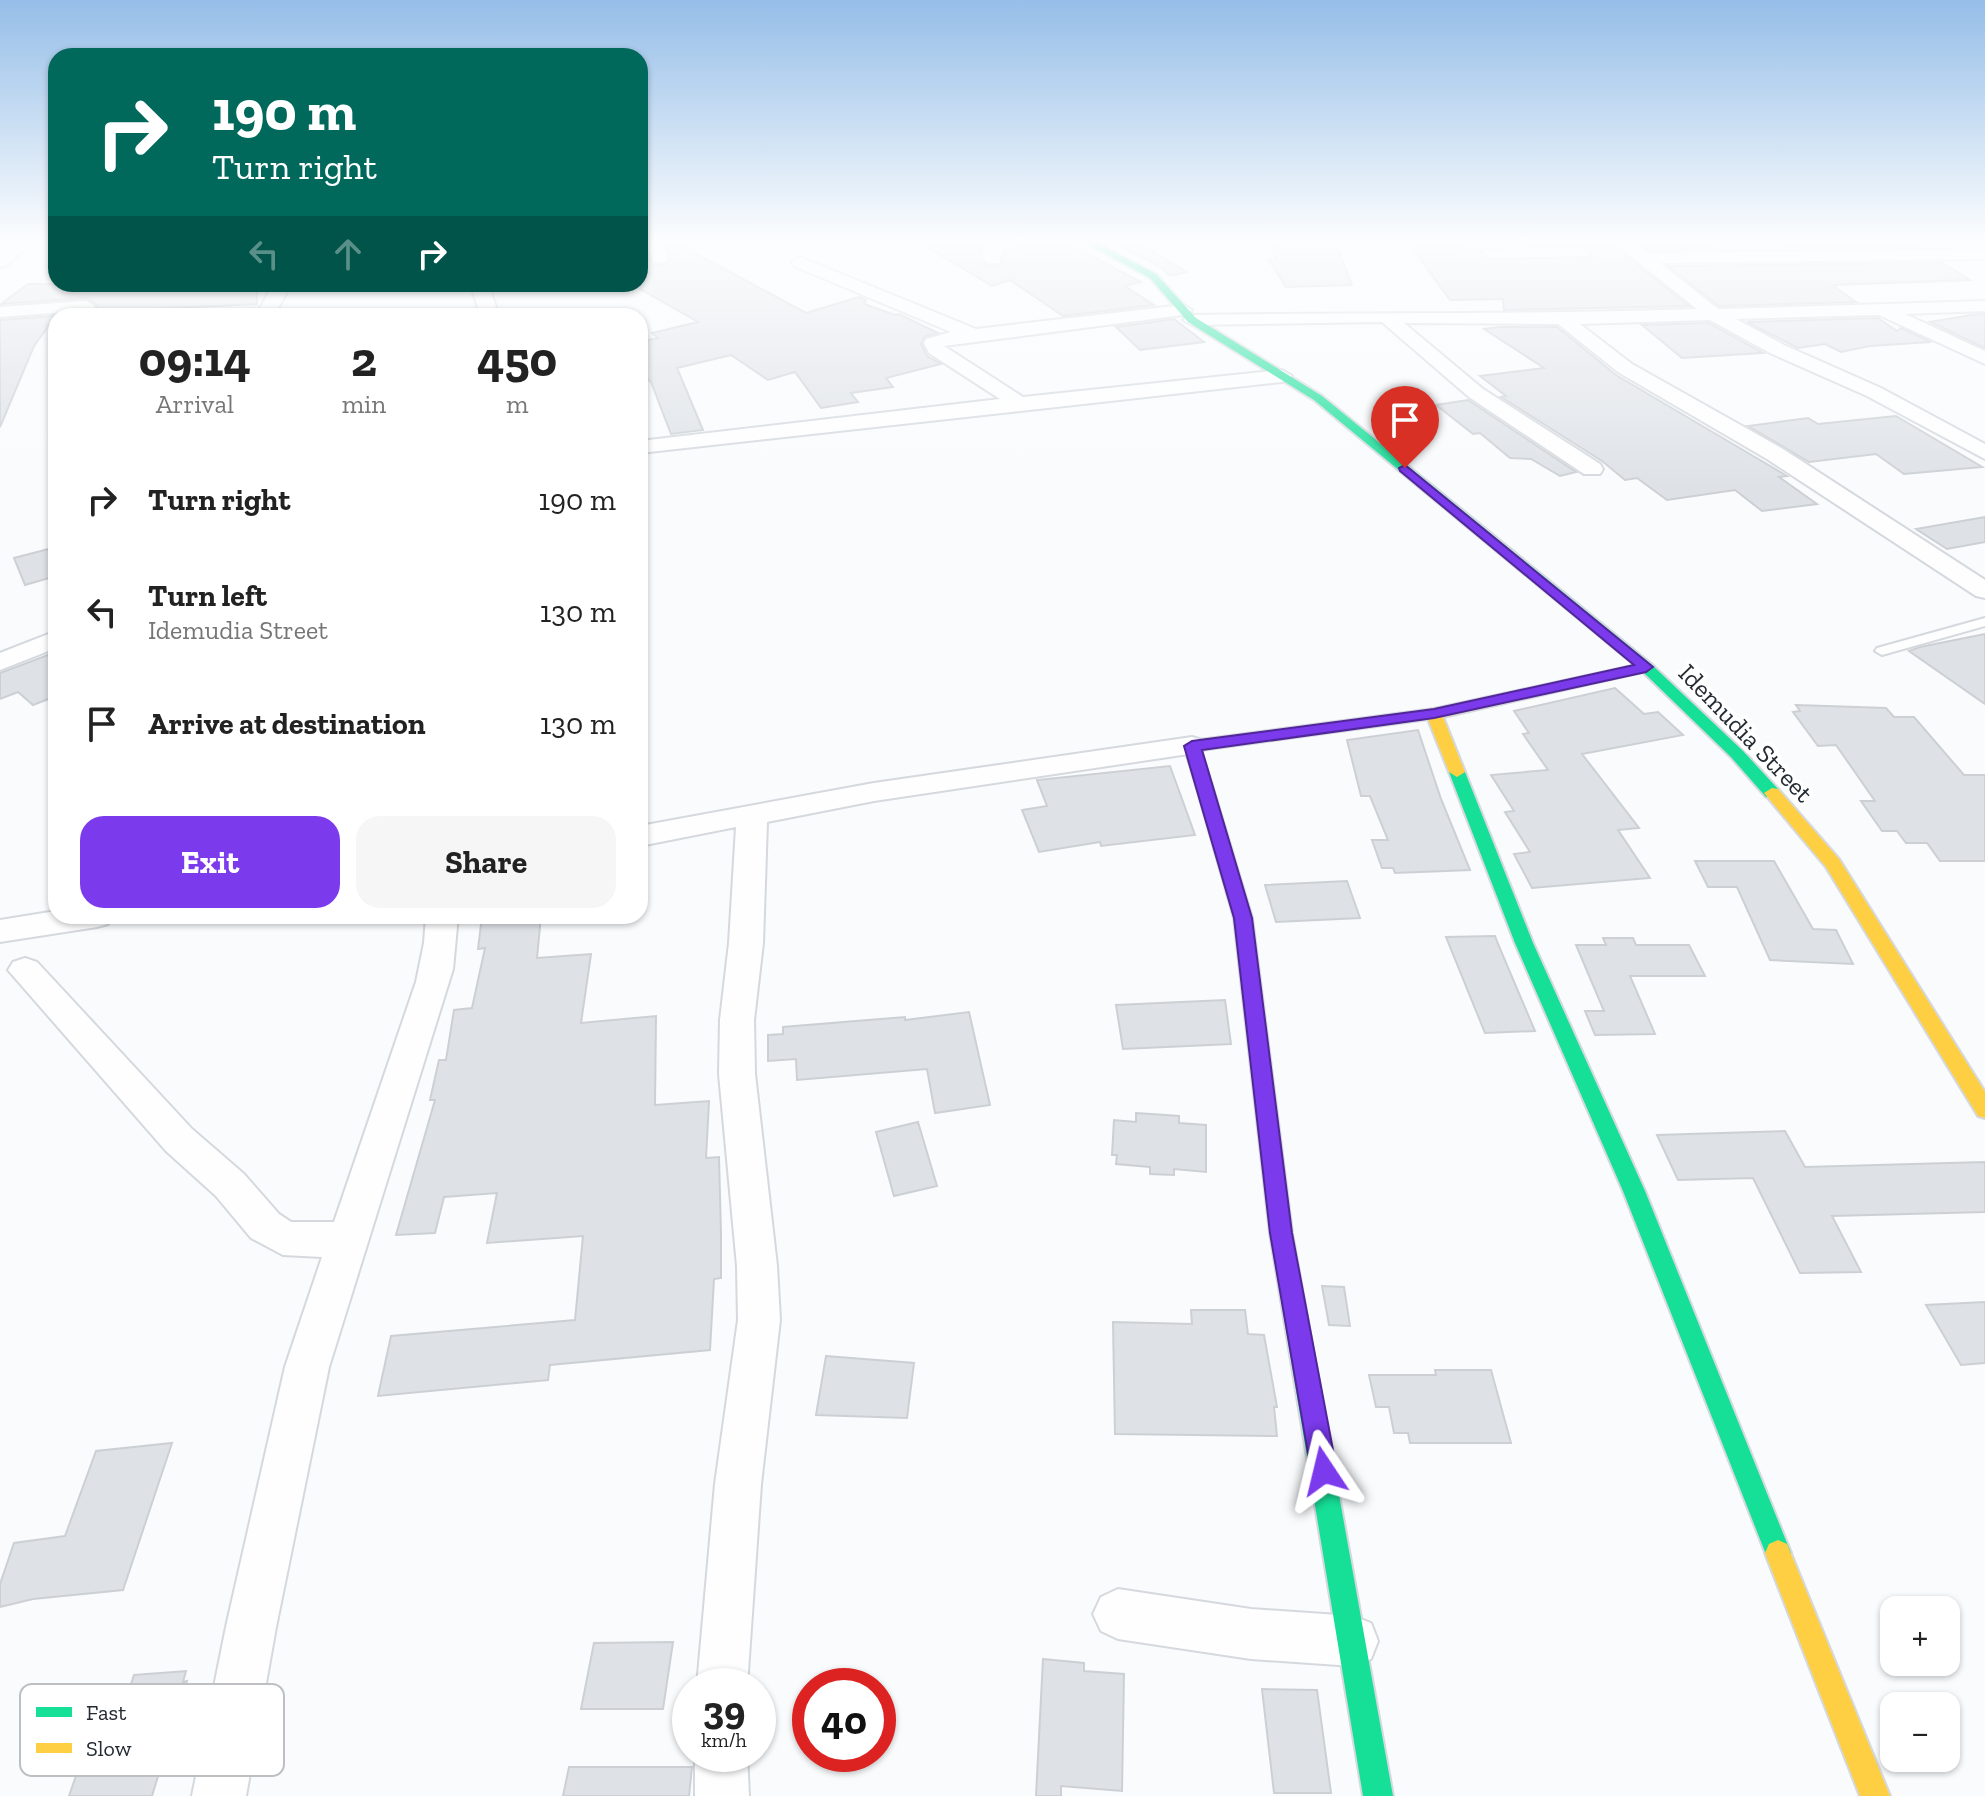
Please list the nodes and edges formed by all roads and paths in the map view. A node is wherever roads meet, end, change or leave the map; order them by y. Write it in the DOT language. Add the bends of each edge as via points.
graph roads {
  1 [pos="945,323"];
  2 [pos="1104,323"];
  3 [pos="1200,323"];
  4 [pos="1393,323"];
  5 [pos="1567,323"];
  6 [pos="1729,323"];
  7 [pos="1910,323"];
  8 [pos="974,335"];
  9 [pos="1985,358"];
  10 [pos="972,373"];
  11 [pos="1282,376"];
  12 [pos="1019,403"];
  13 [pos="871,418"];
  14 [pos="648,446"];
  15 [pos="1985,453"];
  16 [pos="1592,469"];
  17 [pos="1985,591"];
  18 [pos="1985,622"];
  19 [pos="48,642"];
  20 [pos="1882,651"];
  21 [pos="0,662"];
  22 [pos="1646,667"];
  23 [pos="1434,714"];
  24 [pos="1192,746"];
  25 [pos="752,817"];
  26 [pos="648,835"];
  27 [pos="48,924"];
  28 [pos="442,924"];
  29 [pos="0,931"];
  30 [pos="25,970"];
  31 [pos="1985,1110"];
  32 [pos="348,1238"];
  33 [pos="1118,1614"];
  34 [pos="1353,1641"];
  35 [pos="723,1668"];
  36 [pos="240,1684"];
  37 [pos="721,1772"];
  38 [pos="223,1776"];
  39 [pos="219,1796"];
  40 [pos="722,1796"];
  41 [pos="1378,1796"];
  42 [pos="1875,1796"];
  1 -- 8 [label="street"];
  2 -- 8 [label="street"];
  3 -- 11 [label="street, Idemudia Street"];
  4 -- 16 [label="street" via="1476,393"];
  5 -- 17 [label="street" via="1625,368 1775,454"];
  6 -- 15 [label="street" via="1874,392"];
  7 -- 9 [label="street"];
  8 -- 10 [label="street" via="933,346"];
  10 -- 12 [label="street"];
  10 -- 13 [label="street"];
  11 -- 12 [label="street"];
  11 -- 22 [label="street, Idemudia Street" via="1318,398"];
  12 -- 13 [label="street"];
  13 -- 14 [label="street"];
  18 -- 20 [label="lane"];
  19 -- 21 [label="street"];
  22 -- 23 [label="street"];
  22 -- 31 [label="street, Idemudia Street" via="1737,754 1833,863"];
  23 -- 24 [label="street"];
  23 -- 42 [label="street" via="1524,943 1634,1191"];
  24 -- 25 [label="street" via="874,792"];
  24 -- 34 [label="street" via="1243,918 1281,1233"];
  25 -- 26 [label="street"];
  25 -- 35 [label="street" via="737,1074 759,1320 738,1484"];
  27 -- 29 [label="street"];
  28 -- 32 [label="street" via="435,983"];
  30 -- 32 [label="street" via="265,1226 283,1238"];
  32 -- 36 [label="street" via="307,1367"];
  33 -- 34 [label="street" via="1251,1634"];
  34 -- 41 [label="street"];
  37 -- 40 [label="street"];
  38 -- 39 [label="street"];
}
